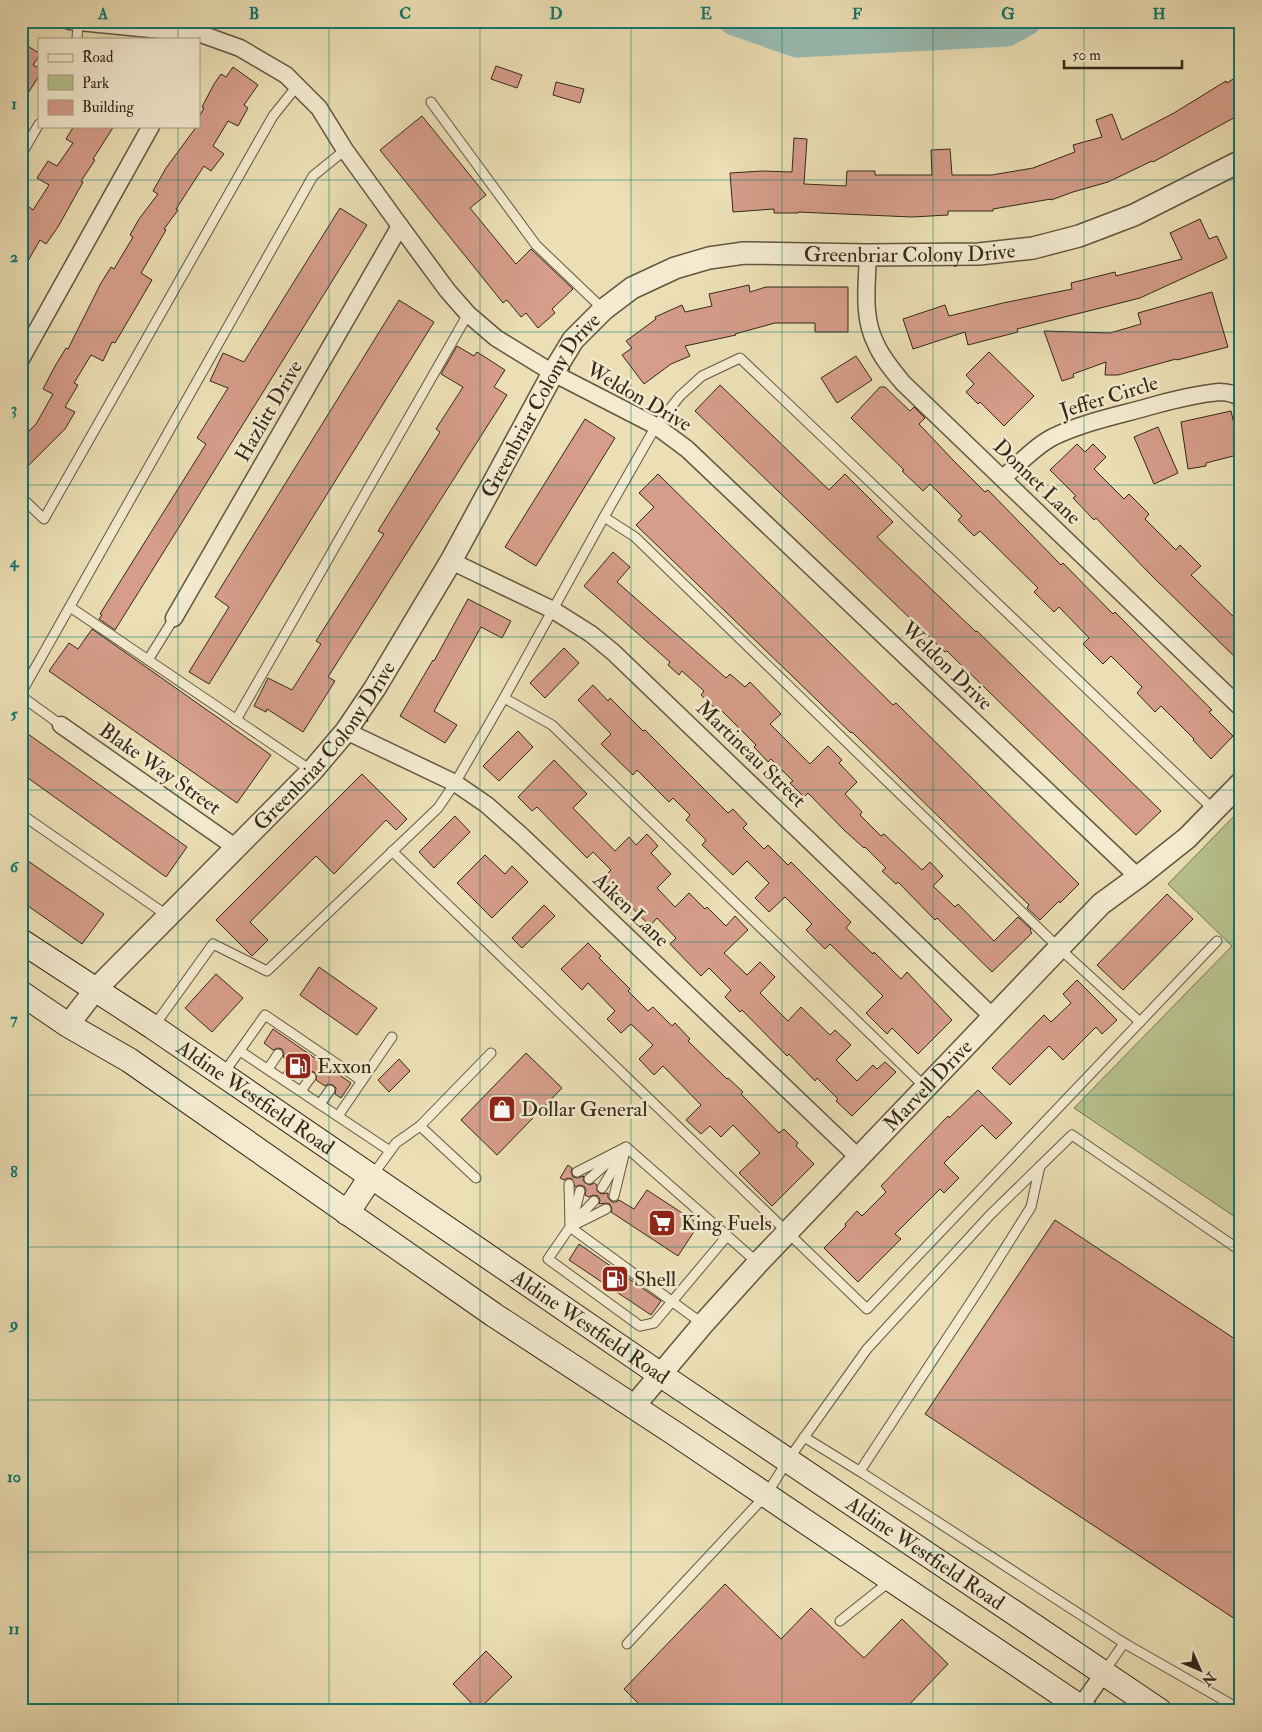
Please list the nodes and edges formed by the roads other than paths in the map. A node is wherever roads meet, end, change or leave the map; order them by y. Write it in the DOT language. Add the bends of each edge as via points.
graph roads {
  1 [pos="74,22"];
  2 [pos="200,36"];
  3 [pos="77,38"];
  4 [pos="297,86"];
  5 [pos="432,102"];
  6 [pos="38,126"];
  7 [pos="150,128"];
  8 [pos="345,150"];
  9 [pos="21,155"];
  10 [pos="1241,161"];
  11 [pos="400,226"];
  12 [pos="868,255"];
  13 [pos="603,310"];
  14 [pos="468,314"];
  15 [pos="21,359"];
  16 [pos="553,373"];
  17 [pos="1241,398"];
  18 [pos="656,426"];
  19 [pos="1003,478"];
  20 [pos="21,497"];
  21 [pos="604,517"];
  22 [pos="451,561"];
  23 [pos="70,607"];
  24 [pos="553,610"];
  25 [pos="174,618"];
  26 [pos="148,660"];
  27 [pos="21,694"];
  28 [pos="504,698"];
  29 [pos="1241,708"];
  30 [pos="236,720"];
  31 [pos="61,725"];
  32 [pos="346,731"];
  33 [pos="312,771"];
  34 [pos="455,783"];
  35 [pos="1241,783"];
  36 [pos="1214,810"];
  37 [pos="21,814"];
  38 [pos="235,847"];
  39 [pos="392,850"];
  40 [pos="1138,877"];
  41 [pos="168,916"];
  42 [pos="21,941"];
  43 [pos="1217,941"];
  44 [pos="1059,948"];
  45 [pos="95,990"];
  46 [pos="21,993"];
  47 [pos="993,1017"];
  48 [pos="1140,1022"];
  49 [pos="68,1025"];
  50 [pos="153,1027"];
  51 [pos="392,1037"];
  52 [pos="240,1051"];
  53 [pos="491,1053"];
  54 [pos="278,1054"];
  55 [pos="294,1065"];
  56 [pos="268,1069"];
  57 [pos="222,1074"];
  58 [pos="311,1077"];
  59 [pos="285,1080"];
  60 [pos="362,1081"];
  61 [pos="926,1088"];
  62 [pos="330,1090"];
  63 [pos="302,1091"];
  64 [pos="320,1104"];
  65 [pos="338,1116"];
  66 [pos="420,1126"];
  67 [pos="626,1148"];
  68 [pos="390,1151"];
  69 [pos="859,1158"];
  70 [pos="1040,1166"];
  71 [pos="577,1172"];
  72 [pos="371,1176"];
  73 [pos="476,1178"];
  74 [pos="589,1179"];
  75 [pos="569,1184"];
  76 [pos="602,1188"];
  77 [pos="580,1192"];
  78 [pos="614,1196"];
  79 [pos="594,1201"];
  80 [pos="606,1209"];
  81 [pos="347,1213"];
  82 [pos="570,1227"];
  83 [pos="788,1233"];
  84 [pos="727,1236"];
  85 [pos="1241,1251"];
  86 [pos="758,1263"];
  87 [pos="672,1301"];
  88 [pos="703,1324"];
  89 [pos="661,1375"];
  90 [pos="634,1406"];
  91 [pos="804,1437"];
  92 [pos="788,1460"];
  93 [pos="860,1472"];
  94 [pos="766,1495"];
  95 [pos="892,1580"];
  96 [pos="840,1621"];
  97 [pos="1124,1643"];
  98 [pos="627,1644"];
  99 [pos="1104,1673"];
  100 [pos="1081,1709"];
  101 [pos="1241,1710"];
  102 [pos="1160,1711"];
  1 -- 2 [label="street, Weldon Drive"];
  1 -- 3 [label="lane"];
  2 -- 4 [label="street, Weldon Drive" via="240,48 286,75"];
  4 -- 8 [label="street, Weldon Drive" via="319,108"];
  4 -- 20 [label="lane" via="273,116 44,519"];
  5 -- 13 [label="lane" via="536,245"];
  6 -- 9 [label="lane"];
  7 -- 15 [label="street"];
  8 -- 11 [label="street, Weldon Drive"];
  8 -- 23 [label="lane" via="313,176"];
  10 -- 12 [label="street, Greenbriar Colony Drive" via="1134,215 1042,246 979,254"];
  11 -- 14 [label="street, Weldon Drive"];
  11 -- 25 [label="street, Hazlitt Drive"];
  12 -- 13 [label="street, Greenbriar Colony Drive" via="744,253 708,258 675,268 632,288"];
  12 -- 19 [label="street, Donnet Lane" via="867,316 876,345 903,383"];
  13 -- 16 [label="street, Greenbriar Colony Drive" via="573,340"];
  14 -- 16 [label="street, Weldon Drive" via="496,338"];
  14 -- 30 [label="lane"];
  16 -- 18 [label="street, Weldon Drive"];
  16 -- 22 [label="street, Greenbriar Colony Drive"];
  17 -- 19 [label="street, Jeffer Circle" via="1221,392 1179,397 1100,419 1052,438"];
  18 -- 21 [label="lane"];
  18 -- 36 [label="lane" via="680,396 702,376 740,358"];
  18 -- 40 [label="street, Weldon Drive" via="687,449"];
  19 -- 29 [label="street, Donnet Lane"];
  21 -- 24 [label="lane"];
  21 -- 44 [label="lane" via="635,537"];
  22 -- 24 [label="street, Martineau Street"];
  22 -- 32 [label="street, Greenbriar Colony Drive"];
  23 -- 26 [label="lane"];
  23 -- 27 [label="lane"];
  24 -- 28 [label="lane"];
  24 -- 47 [label="street, Martineau Street" via="613,652"];
  25 -- 26 [label="lane"];
  26 -- 30 [label="lane"];
  27 -- 31 [label="lane"];
  28 -- 34 [label="lane"];
  28 -- 61 [label="lane" via="552,725"];
  30 -- 33 [label="lane"];
  31 -- 38 [label="street, Blake Way Street"];
  32 -- 33 [label="street, Greenbriar Colony Drive"];
  32 -- 34 [label="street, Aiken Lane"];
  33 -- 38 [label="street, Greenbriar Colony Drive"];
  34 -- 39 [label="lane" via="438,808"];
  34 -- 69 [label="street, Aiken Lane" via="487,805 523,837"];
  35 -- 36 [label="street, Marvell Drive"];
  36 -- 40 [label="street, Marvell Drive" via="1187,838"];
  37 -- 41 [label="lane"];
  38 -- 41 [label="street, Greenbriar Colony Drive"];
  39 -- 50 [label="lane" via="267,971 213,944"];
  39 -- 83 [label="lane"];
  40 -- 44 [label="street, Marvell Drive" via="1101,904"];
  41 -- 45 [label="street, Greenbriar Colony Drive"];
  42 -- 45 [label="main road, Aldine Westfield Road"];
  43 -- 48 [label="lane"];
  44 -- 47 [label="street, Marvell Drive"];
  44 -- 48 [label="lane"];
  45 -- 49 [label="street, Greenbriar Colony Drive"];
  45 -- 50 [label="main road, Aldine Westfield Road"];
  46 -- 49 [label="main road, Aldine Westfield Road"];
  47 -- 61 [label="street, Marvell Drive"];
  48 -- 83 [label="lane" via="867,1309"];
  49 -- 81 [label="main road, Aldine Westfield Road" via="129,1060"];
  50 -- 57 [label="main road, Aldine Westfield Road"];
  51 -- 60 [label="lane"];
  52 -- 56 [label="lane"];
  52 -- 57 [label="lane"];
  52 -- 60 [label="lane" via="265,1015 341,1072"];
  53 -- 66 [label="lane"];
  54 -- 56 [label="lane"];
  55 -- 59 [label="lane"];
  56 -- 59 [label="lane"];
  57 -- 72 [label="main road, Aldine Westfield Road"];
  58 -- 63 [label="lane"];
  59 -- 63 [label="lane"];
  60 -- 65 [label="lane"];
  61 -- 69 [label="street, Marvell Drive"];
  62 -- 64 [label="lane"];
  63 -- 64 [label="lane"];
  64 -- 65 [label="lane"];
  65 -- 68 [label="lane"];
  66 -- 68 [label="lane"];
  66 -- 73 [label="lane"];
  67 -- 71 [label="lane"];
  67 -- 74 [label="lane"];
  67 -- 76 [label="lane"];
  67 -- 78 [label="lane"];
  67 -- 84 [label="lane"];
  68 -- 72 [label="lane"];
  69 -- 83 [label="street, Marvell Drive"];
  70 -- 85 [label="lane" via="1072,1135"];
  70 -- 91 [label="lane" via="990,1215 867,1349"];
  70 -- 93 [label="lane" via="1031,1207"];
  72 -- 81 [label="main road"];
  72 -- 89 [label="main road, Aldine Westfield Road"];
  75 -- 82 [label="lane"];
  77 -- 82 [label="lane"];
  79 -- 82 [label="lane"];
  80 -- 82 [label="lane"];
  81 -- 90 [label="main road, Aldine Westfield Road" via="494,1315"];
  82 -- 87 [label="lane"];
  82 -- 87 [label="lane" via="548,1259 640,1326 654,1323"];
  83 -- 86 [label="street, Marvell Drive"];
  84 -- 86 [label="lane"];
  84 -- 87 [label="lane"];
  86 -- 88 [label="street, Marvell Drive"];
  87 -- 88 [label="lane"];
  88 -- 89 [label="street, Marvell Drive"];
  89 -- 90 [label="street, Marvell Drive"];
  89 -- 92 [label="main road, Aldine Westfield Road"];
  90 -- 94 [label="main road, Aldine Westfield Road"];
  91 -- 92 [label="lane"];
  91 -- 93 [label="lane"];
  92 -- 94 [label="lane"];
  92 -- 99 [label="main road, Aldine Westfield Road"];
  93 -- 97 [label="lane"];
  94 -- 95 [label="main road, Aldine Westfield Road"];
  94 -- 98 [label="lane"];
  95 -- 96 [label="lane"];
  95 -- 100 [label="main road, Aldine Westfield Road"];
  97 -- 99 [label="lane"];
  97 -- 101 [label="lane"];
  99 -- 100 [label="street"];
  99 -- 102 [label="main road, Aldine Westfield Road"];
}
